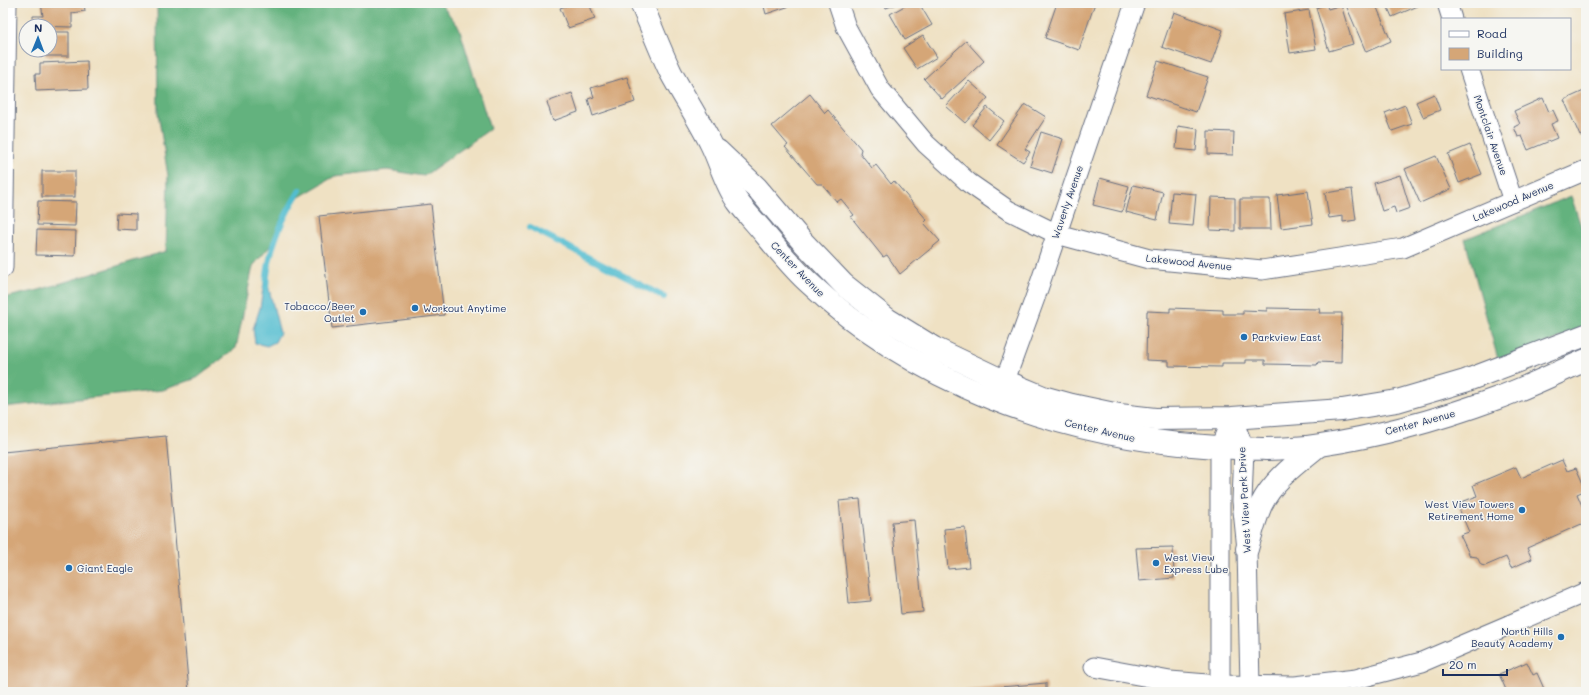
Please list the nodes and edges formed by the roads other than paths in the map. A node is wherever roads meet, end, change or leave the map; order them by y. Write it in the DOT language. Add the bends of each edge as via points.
graph roads {
  1 [pos="7,3"];
  2 [pos="641,3"];
  3 [pos="838,3"];
  4 [pos="1135,3"];
  5 [pos="1447,3"];
  6 [pos="1452,18"];
  7 [pos="1469,70"];
  8 [pos="1586,170"];
  9 [pos="1513,201"];
  10 [pos="4,209"];
  11 [pos="1056,234"];
  12 [pos="4,268"];
  13 [pos="1586,335"];
  14 [pos="1586,360"];
  15 [pos="1001,391"];
  16 [pos="1232,418"];
  17 [pos="1318,446"];
  18 [pos="1220,447"];
  19 [pos="1244,448"];
  20 [pos="1247,550"];
  21 [pos="1586,592"];
  22 [pos="1094,667"];
  23 [pos="1220,685"];
  24 [pos="1250,686"];
  1 -- 10 [label="street"];
  2 -- 15 [label="street, Center Avenue" via="671,72 712,144 736,200 806,280 861,325 913,360 946,378"];
  3 -- 11 [label="street, Lakewood Avenue" via="846,27 880,89 926,144 969,182 1008,210"];
  4 -- 11 [label="street, Waverly Avenue"];
  5 -- 6 [label="street"];
  7 -- 9 [label="street, Montclair Avenue"];
  8 -- 9 [label="street, Lakewood Avenue"];
  9 -- 11 [label="street, Lakewood Avenue" via="1402,248 1262,270 1150,259"];
  10 -- 12 [label="street"];
  11 -- 15 [label="street, Waverly Avenue"];
  13 -- 16 [label="street, Center Avenue" via="1465,381 1397,401 1342,410"];
  14 -- 17 [label="street, Center Avenue" via="1459,412 1412,426"];
  15 -- 16 [label="street, Center Avenue" via="1043,397 1119,415 1155,419"];
  15 -- 18 [label="street, Center Avenue" via="1088,429 1144,440"];
  16 -- 18 [label="street, West View Park Drive"];
  16 -- 19 [label="street, West View Park Drive"];
  17 -- 19 [label="street, Center Avenue"];
  17 -- 20 [label="street" via="1289,469 1273,487 1261,505"];
  18 -- 19 [label="street, Center Avenue"];
  18 -- 23 [label="street, West View Park Drive"];
  19 -- 20 [label="street, West View Park Drive" via="1242,501"];
  20 -- 24 [label="street, West View Park Drive"];
  21 -- 24 [label="street" via="1414,665 1356,679 1295,686"];
  22 -- 23 [label="street" via="1170,681"];
  23 -- 24 [label="street"];
}
